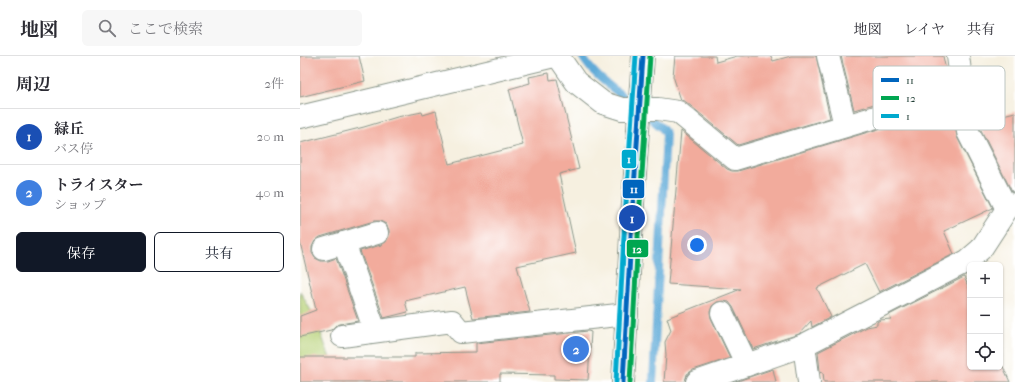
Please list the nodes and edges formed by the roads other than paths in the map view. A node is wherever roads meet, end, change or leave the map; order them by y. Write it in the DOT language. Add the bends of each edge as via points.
graph roads {
  1 [pos="554,56"];
  2 [pos="558,56"];
  3 [pos="642,56"];
  4 [pos="828,56"];
  5 [pos="958,56"];
  6 [pos="473,65"];
  7 [pos="959,66"];
  8 [pos="640,109"];
  9 [pos="300,117"];
  10 [pos="873,117"];
  11 [pos="845,125"];
  12 [pos="968,130"];
  13 [pos="1011,206"];
  14 [pos="377,233"];
  15 [pos="722,313"];
  16 [pos="627,314"];
  17 [pos="376,331"];
  18 [pos="342,336"];
  19 [pos="804,346"];
  20 [pos="747,365"];
  21 [pos="623,382"];
  22 [pos="697,382"];
  23 [pos="809,382"];
  1 -- 6 [label="street"];
  2 -- 8 [label="street" via="576,82 603,103 622,109"];
  3 -- 8 [label="street"];
  4 -- 11 [label="street"];
  5 -- 7 [label="street"];
  6 -- 9 [label="street"];
  8 -- 11 [label="street" via="678,112 735,159"];
  8 -- 16 [label="street"];
  10 -- 11 [label="street"];
  12 -- 13 [label="street"];
  13 -- 19 [label="street" via="981,249 967,260"];
  14 -- 17 [label="street" via="334,246"];
  15 -- 20 [label="street"];
  16 -- 17 [label="street" via="461,332 452,321"];
  16 -- 21 [label="street"];
  17 -- 18 [label="street"];
  19 -- 20 [label="street"];
  19 -- 23 [label="street"];
  20 -- 22 [label="street"];
}
